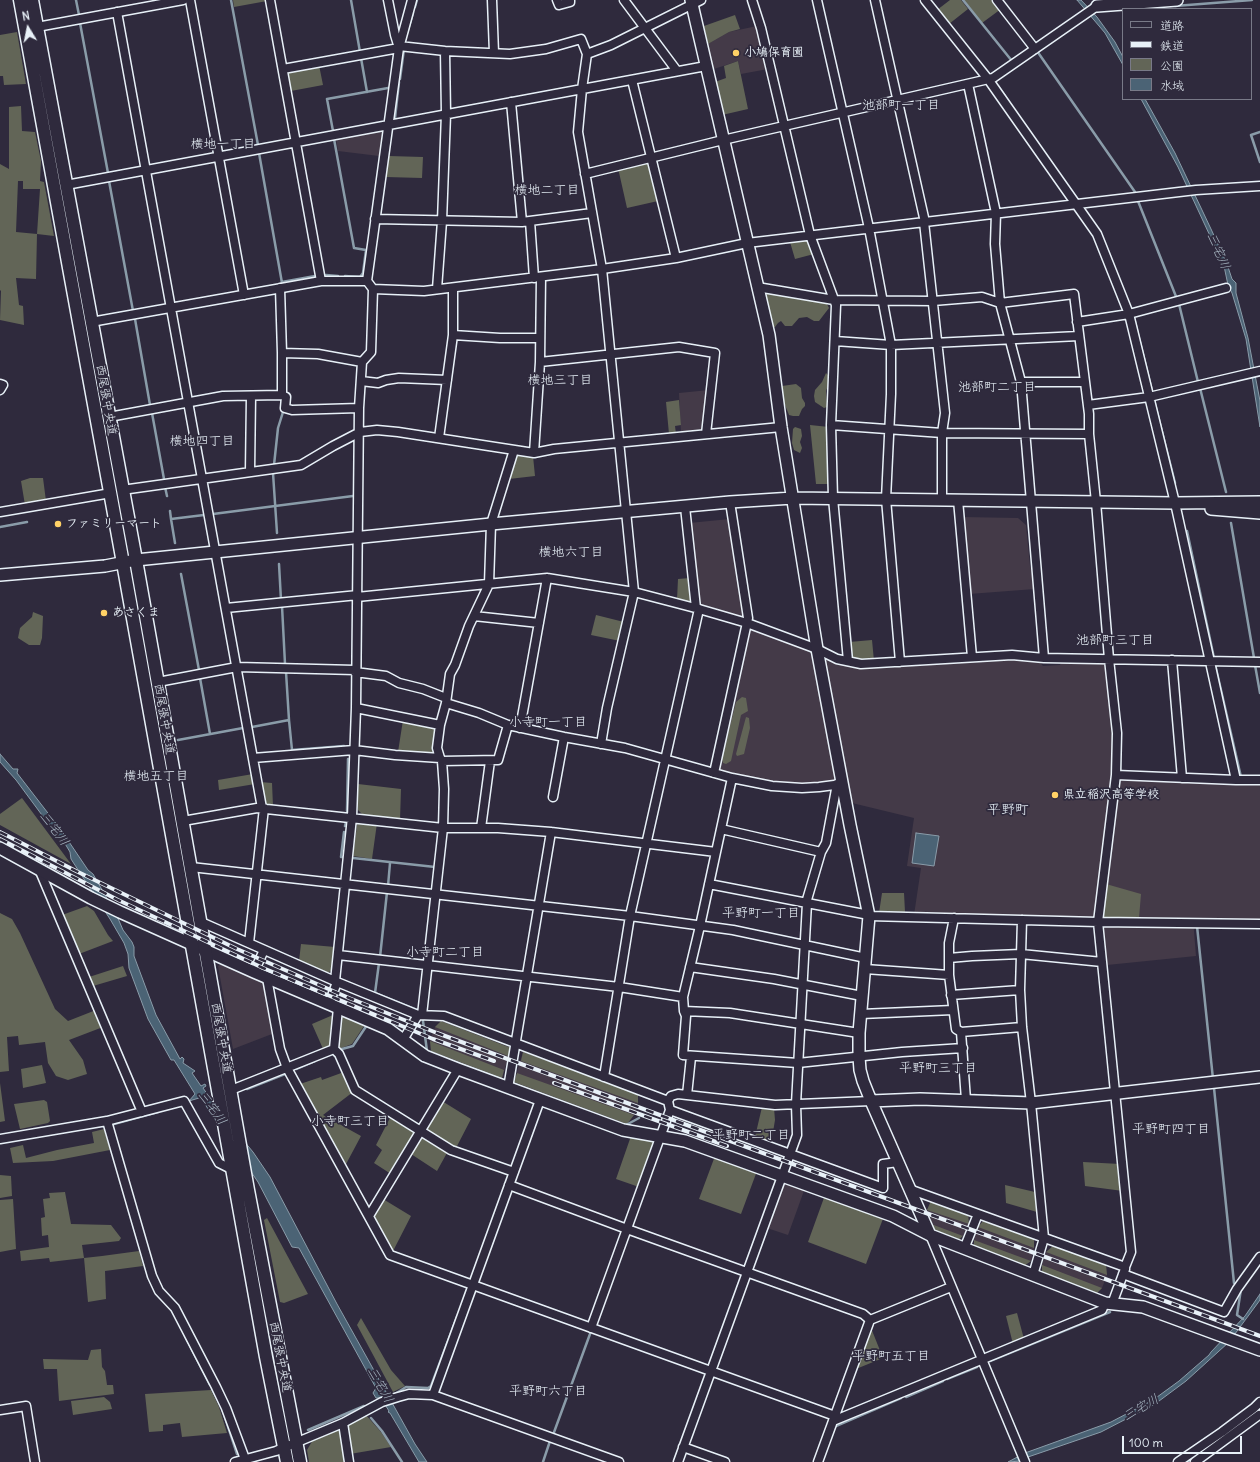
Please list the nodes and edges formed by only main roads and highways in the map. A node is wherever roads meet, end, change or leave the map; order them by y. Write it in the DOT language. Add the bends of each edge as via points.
graph roads {
  1 [pos="20,0"];
  2 [pos="32,0"];
  3 [pos="117,492"];
  4 [pos="287,1462"];
  5 [pos="300,1462"];
  1 -- 3 [label="main road, 西尾張中央道"];
  2 -- 3 [label="main road, 西尾張中央道" via="109,417"];
  3 -- 4 [label="main road, 西尾張中央道" via="123,563 264,1349"];
  3 -- 5 [label="main road, 西尾張中央道" via="136,560 234,1115"];
}
